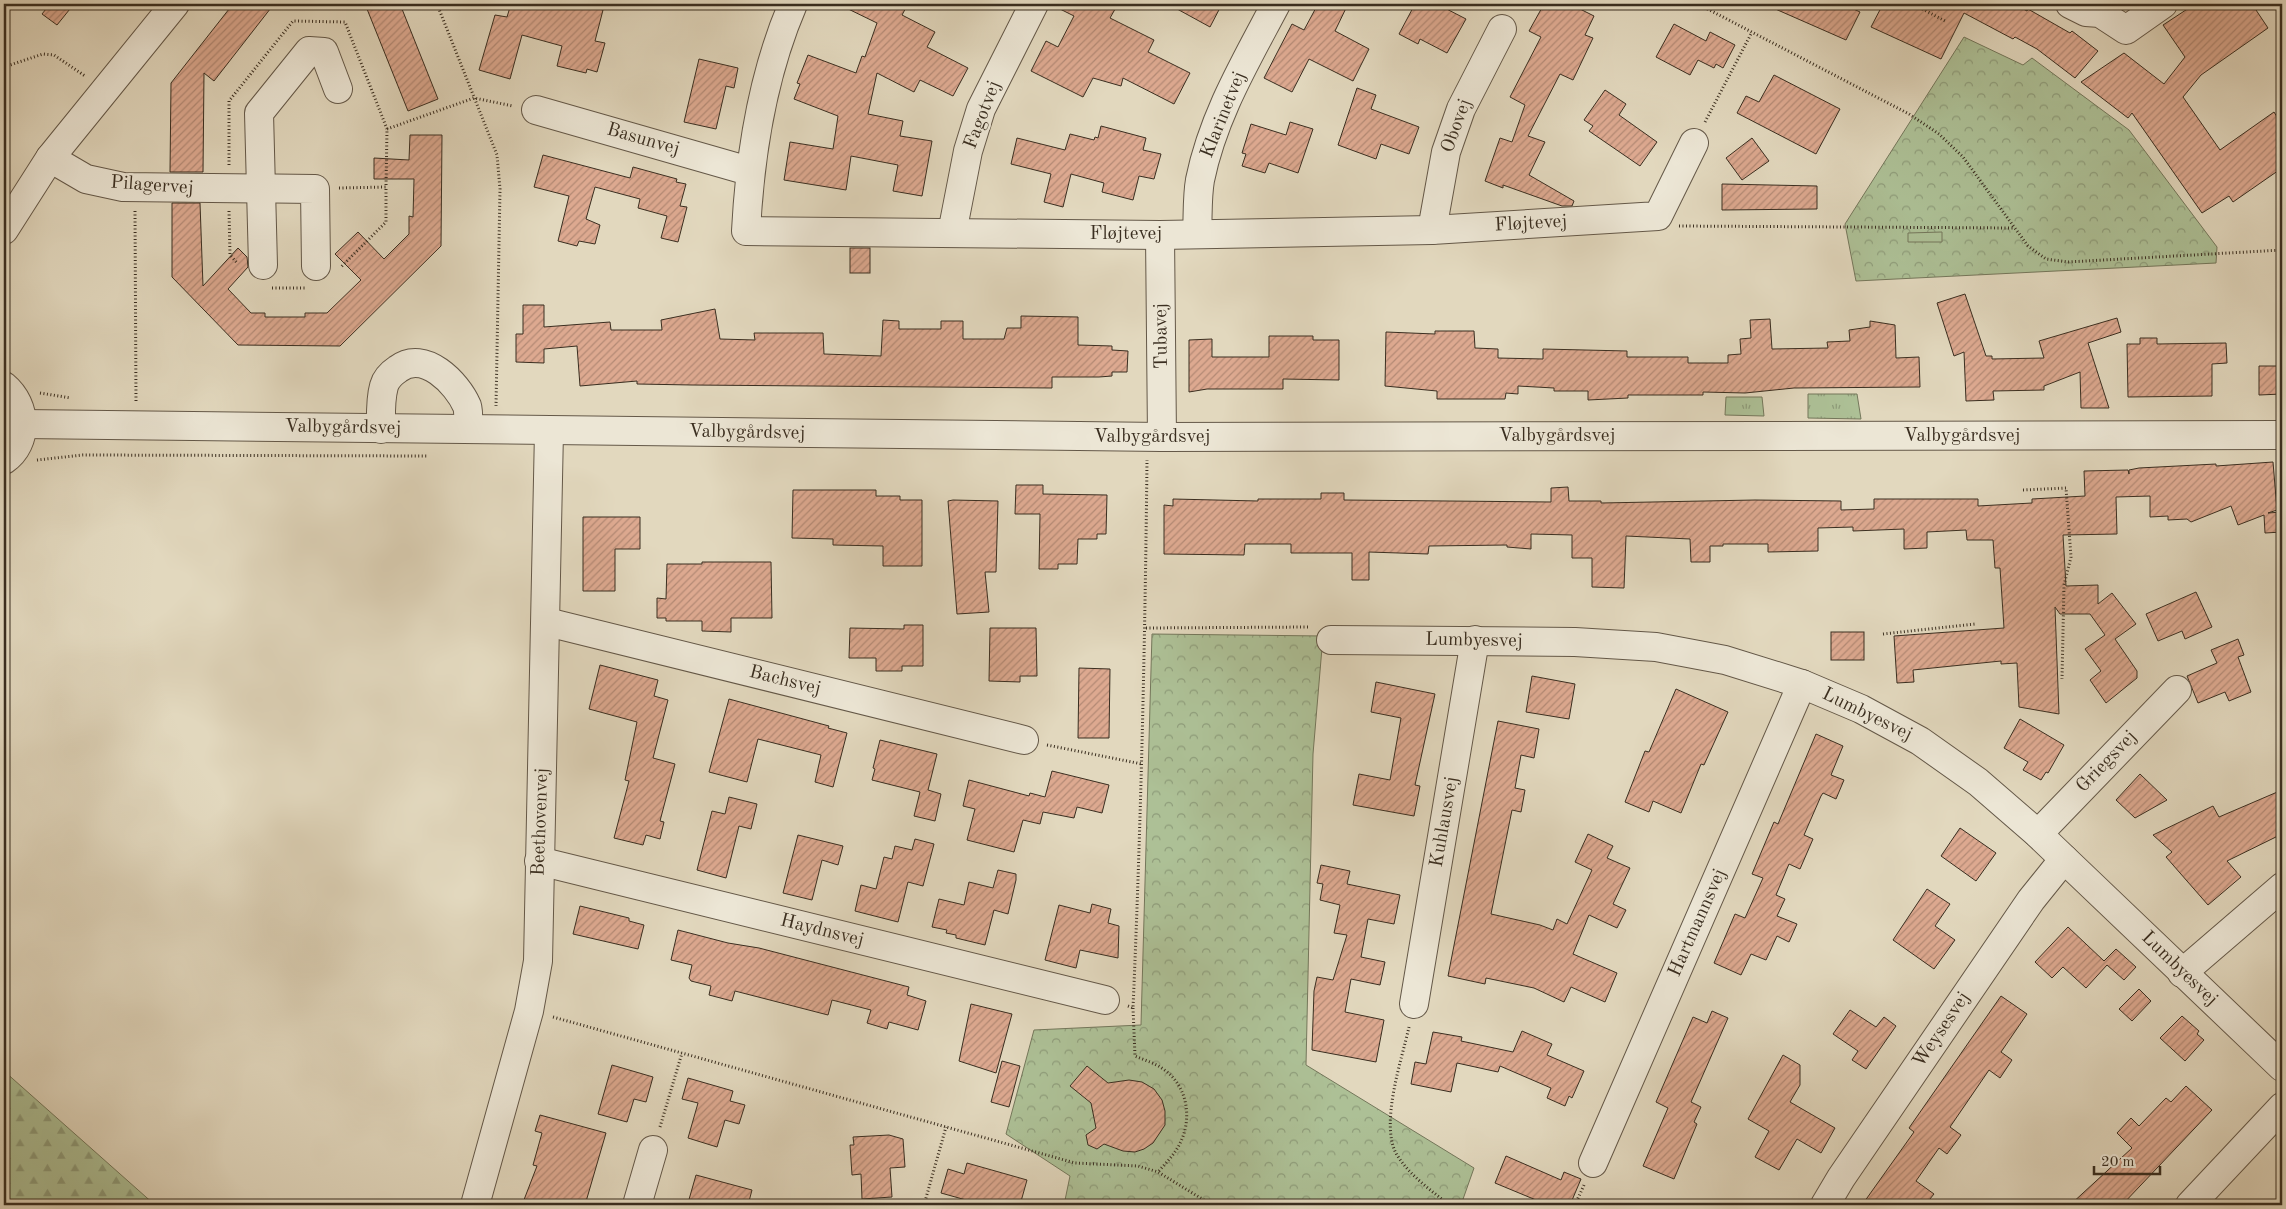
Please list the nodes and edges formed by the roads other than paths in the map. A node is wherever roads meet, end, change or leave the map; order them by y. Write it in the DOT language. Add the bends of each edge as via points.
graph roads {
  1 [pos="175,4"];
  2 [pos="793,4"];
  3 [pos="1034,4"];
  4 [pos="1276,4"];
  5 [pos="2070,4"];
  6 [pos="2163,4"];
  7 [pos="1502,29"];
  8 [pos="338,89"];
  9 [pos="536,110"];
  10 [pos="1694,143"];
  11 [pos="50,158"];
  12 [pos="749,171"];
  13 [pos="261,189"];
  14 [pos="4,230"];
  15 [pos="1432,230"];
  16 [pos="952,233"];
  17 [pos="1197,234"];
  18 [pos="1160,235"];
  19 [pos="255,273"];
  20 [pos="321,275"];
  21 [pos="4,386"];
  22 [pos="23,424"];
  23 [pos="381,429"];
  24 [pos="468,429"];
  25 [pos="549,431"];
  26 [pos="2282,435"];
  27 [pos="1154,447"];
  28 [pos="4,460"];
  29 [pos="546,622"];
  30 [pos="1332,640"];
  31 [pos="1475,640"];
  32 [pos="1802,684"];
  33 [pos="2177,690"];
  34 [pos="1024,740"];
  35 [pos="2038,834"];
  36 [pos="2064,859"];
  37 [pos="539,861"];
  38 [pos="2282,887"];
  39 [pos="2182,973"];
  40 [pos="1105,1000"];
  41 [pos="1414,1004"];
  42 [pos="2282,1067"];
  43 [pos="2282,1107"];
  44 [pos="653,1150"];
  45 [pos="1593,1163"];
  46 [pos="475,1205"];
  47 [pos="637,1205"];
  48 [pos="1825,1205"];
  49 [pos="2190,1205"];
  1 -- 11 [label="street"];
  2 -- 12 [label="street, Fløjtevej" via="762,98"];
  3 -- 16 [label="street, Fagotvej" via="981,109 968,151"];
  4 -- 17 [label="street, Klarinetvej" via="1228,95 1211,136 1200,182"];
  5 -- 6 [label="street" via="2086,12 2100,13 2126,30"];
  7 -- 15 [label="street, Obovej" via="1461,109 1446,152"];
  8 -- 13 [label="street" via="324,52 309,51 259,113"];
  9 -- 12 [label="street, Basunvej"];
  10 -- 15 [label="street, Fløjtevej" via="1658,216"];
  11 -- 13 [label="street, Pilagervej" via="86,179 123,187"];
  11 -- 14 [label="street"];
  12 -- 16 [label="street, Fløjtevej" via="746,231"];
  13 -- 19 [label="street"];
  13 -- 20 [label="street, Pilagervej" via="315,188"];
  15 -- 17 [label="street, Fløjtevej"];
  16 -- 18 [label="street, Fløjtevej"];
  17 -- 18 [label="street, Fløjtevej"];
  18 -- 27 [label="street, Tubavej"];
  21 -- 22 [label="street" via="17,400"];
  22 -- 23 [label="street, Valbygårdsvej"];
  22 -- 28 [label="street" via="16,448"];
  23 -- 24 [label="street, Valbygårdsvej"];
  23 -- 24 [label="street" via="381,400 384,385 391,374 402,366 423,363 446,376 467,406"];
  24 -- 25 [label="street, Valbygårdsvej"];
  25 -- 27 [label="street, Valbygårdsvej"];
  25 -- 29 [label="street, Beethovenvej"];
  26 -- 27 [label="street, Valbygårdsvej"];
  29 -- 34 [label="street, Bachsvej"];
  29 -- 37 [label="street, Beethovenvej"];
  30 -- 31 [label="street, Lumbyesvej"];
  31 -- 32 [label="street, Lumbyesvej" via="1656,647 1724,660"];
  31 -- 41 [label="street, Kuhlausvej"];
  32 -- 35 [label="street, Lumbyesvej" via="1861,709 1920,741 1978,782"];
  32 -- 45 [label="street, Hartmannsvej"];
  33 -- 35 [label="street, Griegsvej"];
  35 -- 36 [label="street, Lumbyesvej"];
  36 -- 39 [label="street, Lumbyesvej"];
  36 -- 48 [label="street, Weysesvej" via="2031,900"];
  37 -- 40 [label="street, Haydnsvej"];
  37 -- 46 [label="street, Beethovenvej" via="538,961 529,1011"];
  38 -- 39 [label="street"];
  39 -- 42 [label="street, Lumbyesvej"];
  43 -- 49 [label="street"];
  44 -- 47 [label="street"];
}
